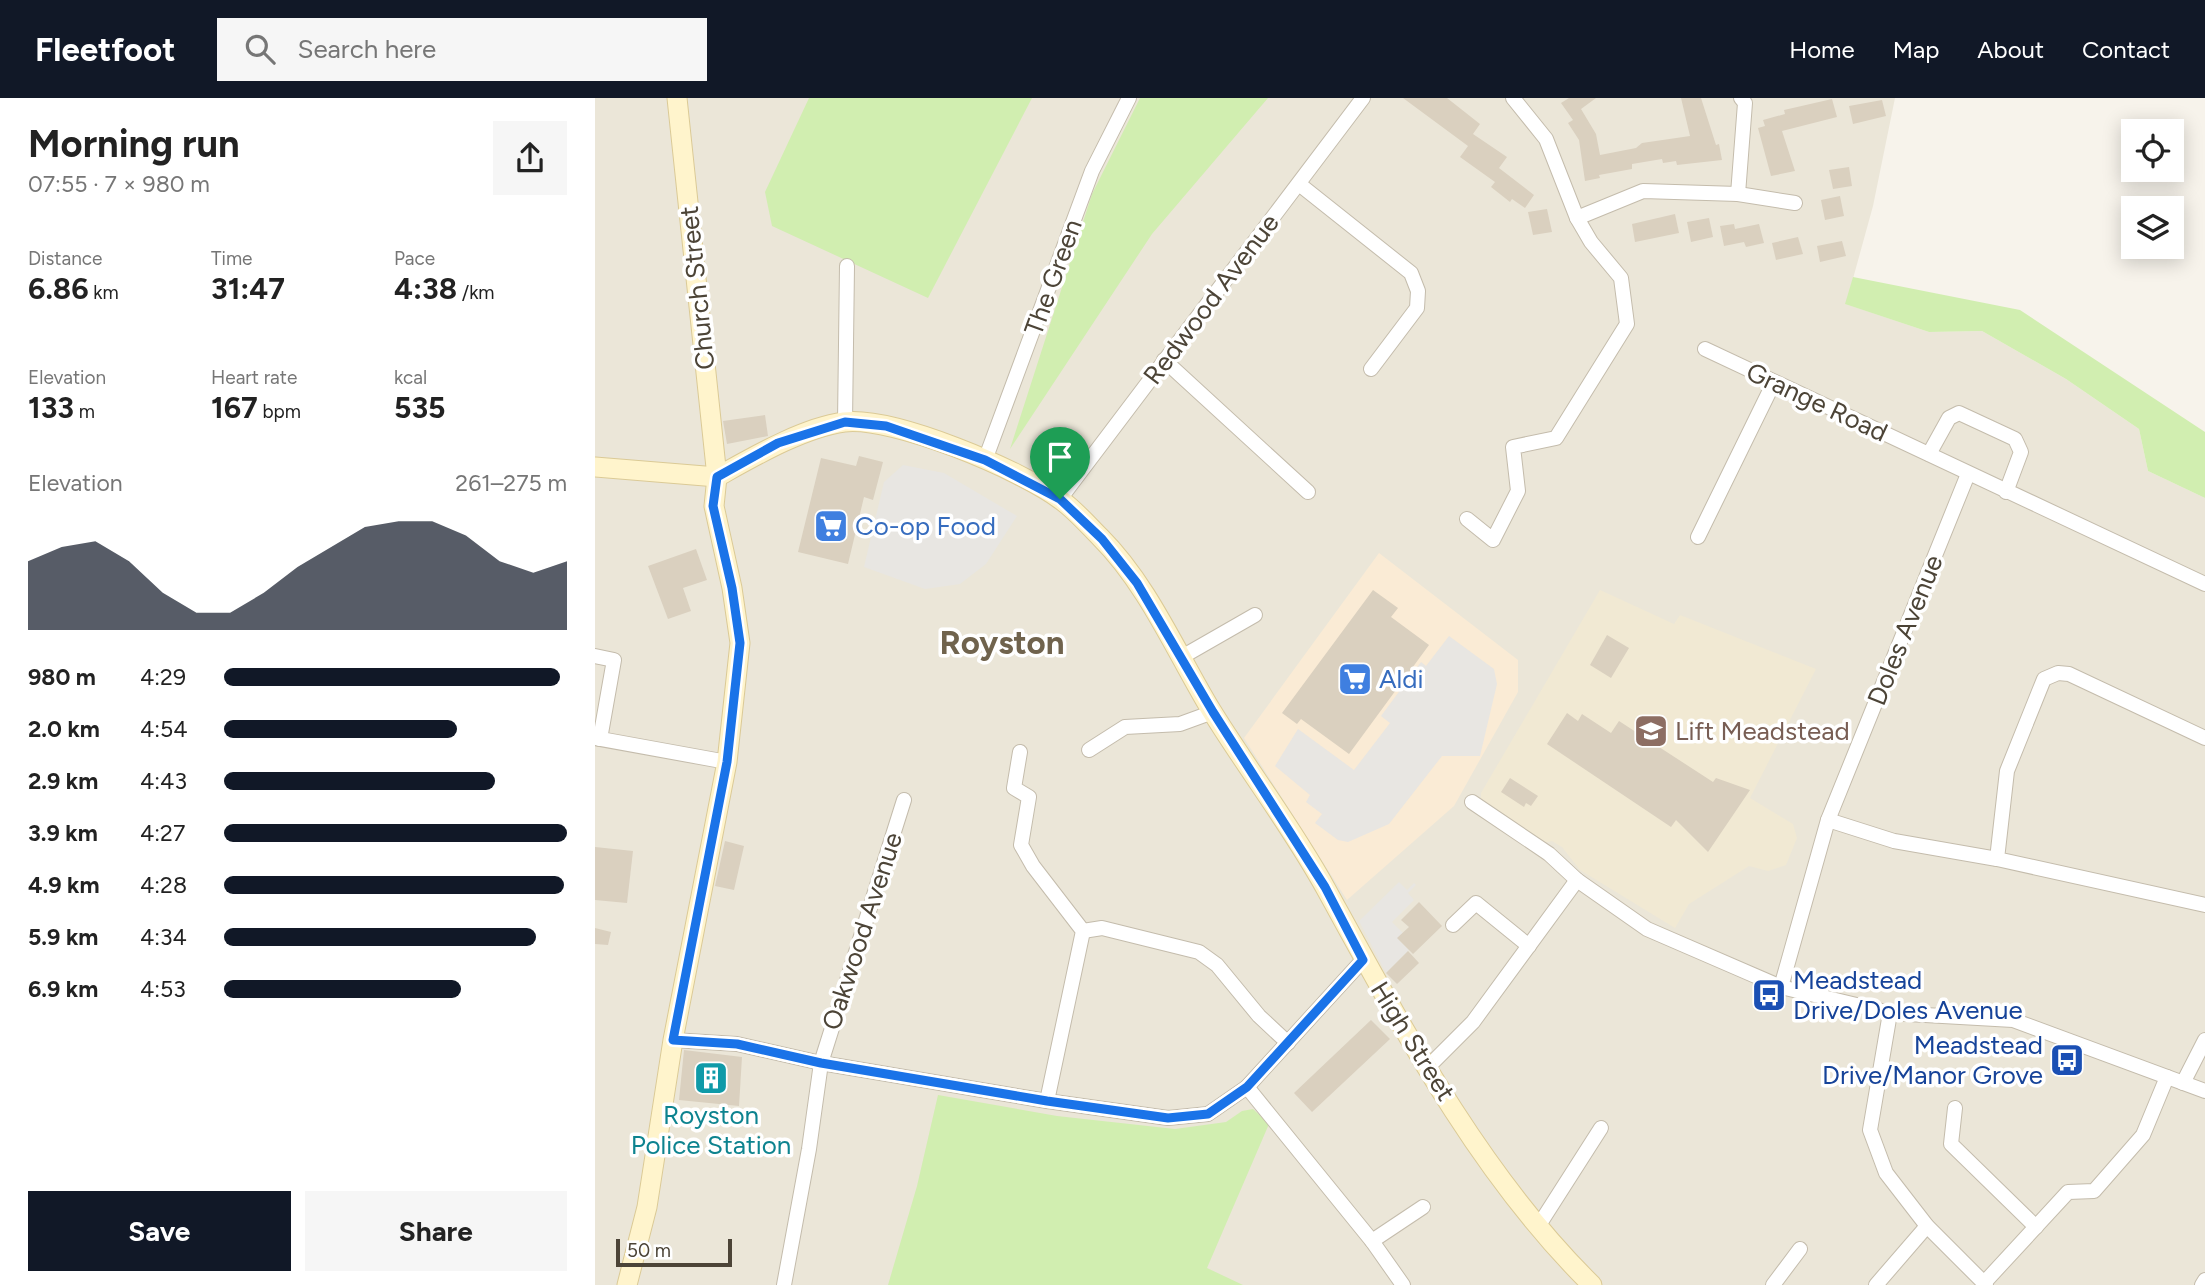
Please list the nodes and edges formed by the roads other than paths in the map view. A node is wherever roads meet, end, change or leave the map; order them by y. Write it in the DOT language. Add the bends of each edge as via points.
graph roads {
  1 [pos="677,98"];
  2 [pos="1129,98"];
  3 [pos="1363,98"];
  4 [pos="1513,98"];
  5 [pos="1747,100"];
  6 [pos="1299,184"];
  7 [pos="1738,194"];
  8 [pos="1795,203"];
  9 [pos="1577,218"];
  10 [pos="847,266"];
  11 [pos="1705,349"];
  12 [pos="1164,360"];
  13 [pos="1371,369"];
  14 [pos="1774,382"];
  15 [pos="845,422"];
  16 [pos="1929,454"];
  17 [pos="985,460"];
  18 [pos="595,467"];
  19 [pos="1968,474"];
  20 [pos="717,477"];
  21 [pos="1308,492"];
  22 [pos="2006,492"];
  23 [pos="1060,499"];
  24 [pos="1468,519"];
  25 [pos="1697,537"];
  26 [pos="2205,584"];
  27 [pos="1255,615"];
  28 [pos="595,656"];
  29 [pos="1180,658"];
  30 [pos="1213,712"];
  31 [pos="2205,738"];
  32 [pos="597,739"];
  33 [pos="1089,750"];
  34 [pos="1020,752"];
  35 [pos="727,762"];
  36 [pos="904,800"];
  37 [pos="1472,802"];
  38 [pos="1828,820"];
  39 [pos="1997,859"];
  40 [pos="1577,880"];
  41 [pos="2205,905"];
  42 [pos="1453,925"];
  43 [pos="1083,931"];
  44 [pos="1529,946"];
  45 [pos="1363,960"];
  46 [pos="1781,987"];
  47 [pos="1890,1013"];
  48 [pos="673,1040"];
  49 [pos="2205,1040"];
  50 [pos="1288,1043"];
  51 [pos="821,1063"];
  52 [pos="1429,1066"];
  53 [pos="2167,1077"];
  54 [pos="2183,1083"];
  55 [pos="1247,1087"];
  56 [pos="2205,1091"];
  57 [pos="1047,1101"];
  58 [pos="1955,1108"];
  59 [pos="1601,1128"];
  60 [pos="1423,1207"];
  61 [pos="1539,1225"];
  62 [pos="1927,1226"];
  63 [pos="2036,1227"];
  64 [pos="1372,1241"];
  65 [pos="1800,1249"];
  66 [pos="2205,1280"];
  67 [pos="1985,1284"];
  68 [pos="627,1285"];
  69 [pos="784,1285"];
  70 [pos="1403,1285"];
  71 [pos="1592,1285"];
  72 [pos="1773,1285"];
  73 [pos="1876,1285"];
  74 [pos="2202,1285"];
  1 -- 20 [label="main road, Church Street"];
  2 -- 17 [label="street, The Green" via="1093,171"];
  3 -- 6 [label="street, Redwood Avenue"];
  4 -- 9 [label="street" via="1546,139"];
  5 -- 7 [label="street"];
  6 -- 12 [label="street, Redwood Avenue"];
  6 -- 13 [label="street" via="1411,273 1418,291 1417,308"];
  7 -- 8 [label="street"];
  7 -- 9 [label="street" via="1643,191"];
  9 -- 24 [label="street" via="1621,278 1627,324 1556,438 1513,447 1518,491 1493,540"];
  10 -- 15 [label="street"];
  11 -- 14 [label="street, Grange Road"];
  12 -- 21 [label="street"];
  12 -- 23 [label="street, Redwood Avenue"];
  14 -- 16 [label="street, Grange Road"];
  14 -- 25 [label="street"];
  15 -- 17 [label="main road, High Street" via="886,426"];
  15 -- 20 [label="main road, High Street" via="778,443"];
  16 -- 19 [label="street, Grange Road"];
  16 -- 22 [label="street" via="1949,418 1959,413 2015,439 2021,452"];
  17 -- 23 [label="main road, High Street"];
  18 -- 20 [label="main road"];
  19 -- 22 [label="street, Grange Road"];
  19 -- 38 [label="street, Doles Avenue"];
  20 -- 35 [label="main road, Church Street" via="713,506 740,643"];
  22 -- 26 [label="street, Grange Road"];
  23 -- 29 [label="main road, High Street" via="1102,539 1137,583"];
  27 -- 29 [label="street"];
  28 -- 32 [label="street" via="614,660"];
  29 -- 30 [label="main road, High Street"];
  30 -- 33 [label="street" via="1180,724 1125,727"];
  30 -- 45 [label="main road, High Street" via="1325,887"];
  31 -- 39 [label="street" via="2069,674 2044,679 2007,771"];
  32 -- 35 [label="street"];
  34 -- 43 [label="street" via="1014,788 1029,797 1021,845"];
  35 -- 48 [label="main road, Church Street"];
  36 -- 51 [label="street, Oakwood Avenue"];
  37 -- 40 [label="street"];
  38 -- 39 [label="street" via="1894,841"];
  38 -- 46 [label="street, Doles Avenue"];
  39 -- 41 [label="street"];
  40 -- 44 [label="street"];
  40 -- 46 [label="street" via="1647,929"];
  42 -- 44 [label="street" via="1476,904"];
  43 -- 50 [label="street" via="1102,928 1199,952 1217,965"];
  43 -- 57 [label="street"];
  44 -- 52 [label="street" via="1473,1022"];
  45 -- 50 [label="street"];
  45 -- 52 [label="main road, High Street"];
  46 -- 47 [label="street"];
  47 -- 53 [label="street" via="2013,1020"];
  47 -- 62 [label="street" via="1870,1130 1886,1173"];
  48 -- 51 [label="street" via="737,1044"];
  48 -- 68 [label="main road, Church Street" via="647,1207"];
  49 -- 54 [label="street"];
  50 -- 55 [label="street"];
  51 -- 57 [label="street"];
  51 -- 69 [label="street, Oakwood Avenue"];
  52 -- 61 [label="main road, High Street" via="1480,1150"];
  53 -- 54 [label="street"];
  53 -- 63 [label="street" via="2143,1135 2094,1191 2068,1192"];
  54 -- 56 [label="street"];
  55 -- 57 [label="street" via="1208,1114 1168,1118"];
  55 -- 64 [label="street"];
  58 -- 63 [label="street" via="1951,1144"];
  59 -- 61 [label="street"];
  60 -- 64 [label="street"];
  61 -- 71 [label="main road, High Street"];
  62 -- 67 [label="street"];
  62 -- 73 [label="street"];
  63 -- 67 [label="street"];
  64 -- 70 [label="street"];
  65 -- 72 [label="street"];
  66 -- 74 [label="street"];
}
